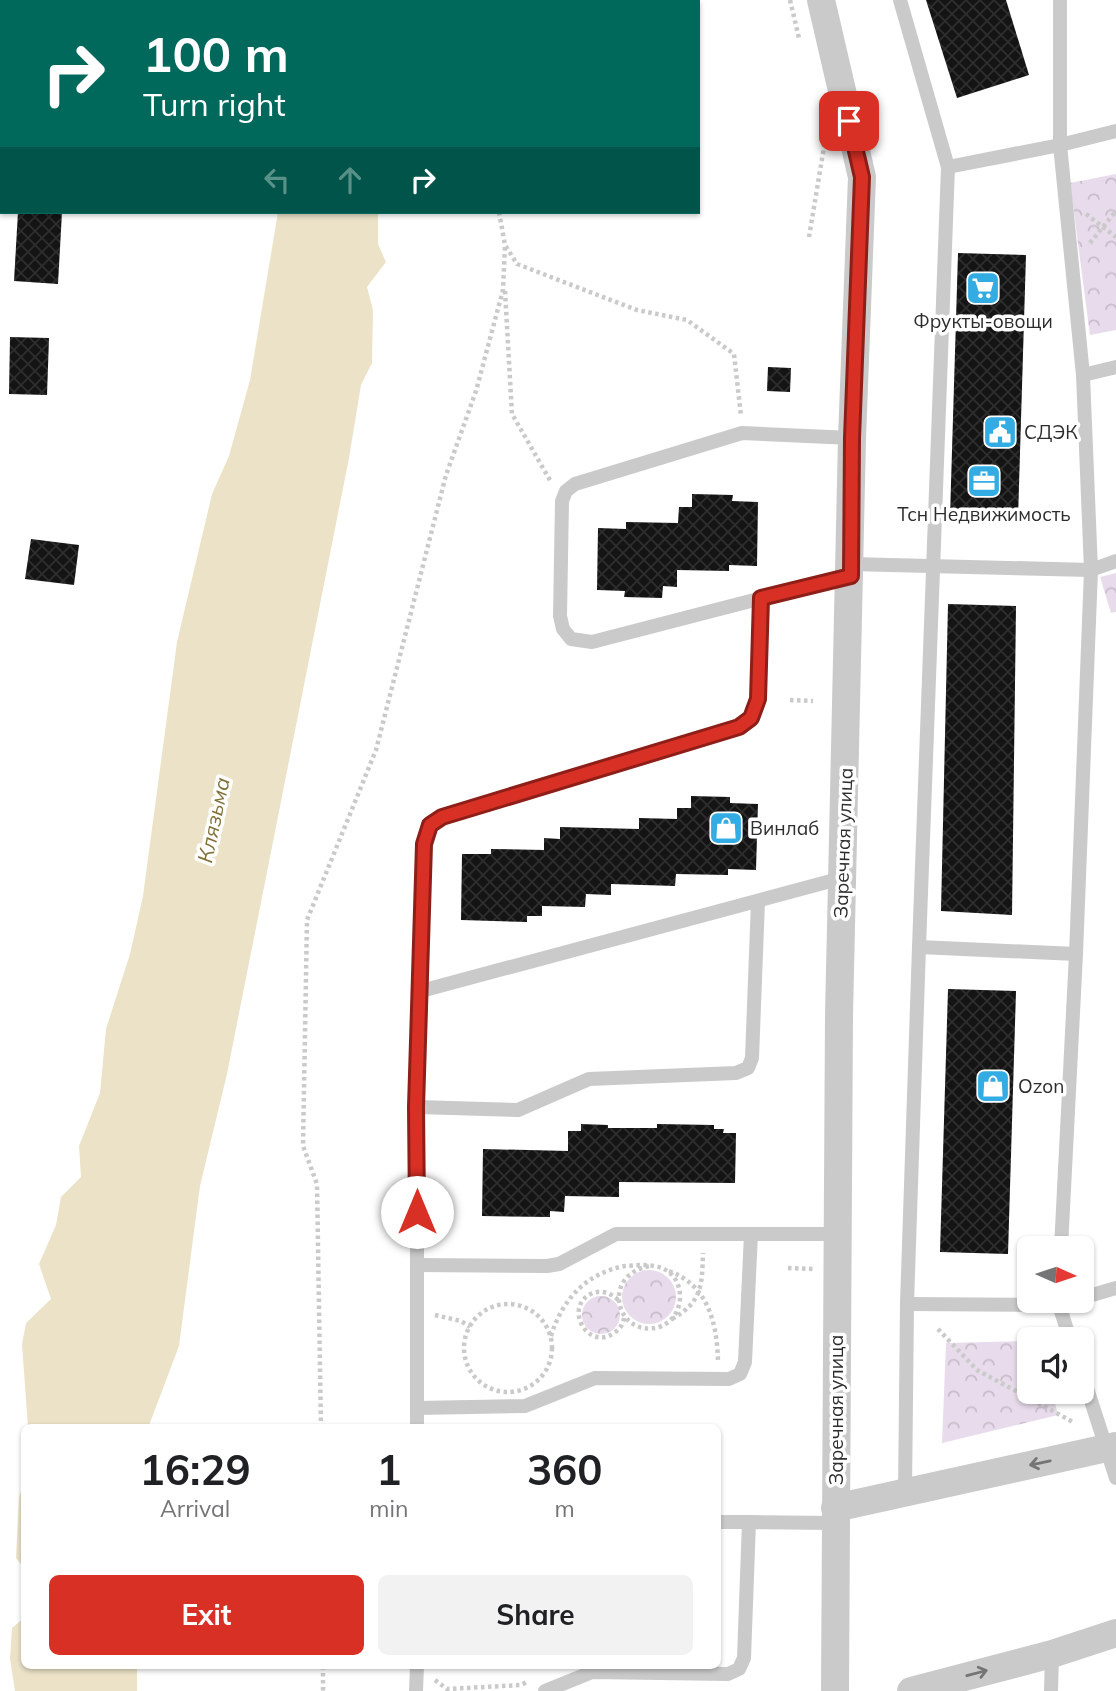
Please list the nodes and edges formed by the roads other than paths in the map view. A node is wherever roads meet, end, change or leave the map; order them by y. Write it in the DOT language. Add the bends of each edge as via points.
graph roads {
  1 [pos="74,0"];
  2 [pos="96,0"];
  3 [pos="821,0"];
  4 [pos="900,0"];
  5 [pos="1060,0"];
  6 [pos="1116,131"];
  7 [pos="1060,145"];
  8 [pos="948,167"];
  9 [pos="1116,367"];
  10 [pos="1083,375"];
  11 [pos="852,438"];
  12 [pos="1116,561"];
  13 [pos="933,566"];
  14 [pos="851,570"];
  15 [pos="1091,570"];
  16 [pos="761,598"];
  17 [pos="842,878"];
  18 [pos="758,901"];
  19 [pos="919,947"];
  20 [pos="1076,954"];
  21 [pos="421,991"];
  22 [pos="416,1107"];
  23 [pos="751,1234"];
  24 [pos="837,1234"];
  25 [pos="1062,1236"];
  26 [pos="417,1265"];
  27 [pos="1116,1288"];
  28 [pos="1094,1294"];
  29 [pos="1017,1303"];
  30 [pos="907,1304"];
  31 [pos="1094,1403"];
  32 [pos="417,1408"];
  33 [pos="417,1424"];
  34 [pos="1112,1447"];
  35 [pos="1116,1478"];
  36 [pos="905,1493"];
  37 [pos="835,1516"];
  38 [pos="721,1522"];
  39 [pos="749,1522"];
  40 [pos="1116,1633"];
  41 [pos="1052,1654"];
  42 [pos="416,1669"];
  43 [pos="416,1691"];
  44 [pos="545,1691"];
  45 [pos="835,1691"];
  46 [pos="911,1691"];
  47 [pos="1051,1691"];
  1 -- 2 [label="lane"];
  3 -- 11 [label="street, Заречная улица" via="862,177"];
  4 -- 8 [label="lane"];
  5 -- 7 [label="lane"];
  6 -- 7 [label="lane"];
  7 -- 8 [label="lane"];
  7 -- 10 [label="lane"];
  8 -- 13 [label="lane"];
  9 -- 10 [label="lane"];
  10 -- 15 [label="lane"];
  11 -- 14 [label="street, Заречная улица"];
  11 -- 16 [label="lane" via="742,433 575,484 566,491 562,501 560,617 571,639 592,642"];
  12 -- 15 [label="lane"];
  13 -- 14 [label="lane"];
  13 -- 15 [label="lane"];
  13 -- 19 [label="lane"];
  14 -- 16 [label="lane"];
  14 -- 17 [label="street, Заречная улица"];
  15 -- 20 [label="lane"];
  16 -- 21 [label="lane" via="758,699 751,718 739,727 442,817 430,825 424,844"];
  17 -- 18 [label="lane"];
  17 -- 24 [label="street, Заречная улица"];
  18 -- 21 [label="lane"];
  18 -- 22 [label="lane" via="748,1068 736,1073 589,1079 518,1110"];
  19 -- 20 [label="lane"];
  19 -- 30 [label="lane"];
  20 -- 25 [label="lane"];
  21 -- 22 [label="lane"];
  22 -- 26 [label="lane"];
  23 -- 24 [label="lane"];
  23 -- 26 [label="lane" via="616,1234 559,1264"];
  23 -- 32 [label="lane" via="745,1362 740,1374 729,1379 596,1378 525,1406"];
  24 -- 37 [label="street, Заречная улица"];
  26 -- 32 [label="lane"];
  27 -- 28 [label="lane"];
  29 -- 30 [label="lane"];
  30 -- 36 [label="lane"];
  31 -- 34 [label="lane"];
  32 -- 33 [label="lane"];
  34 -- 35 [label="lane"];
  34 -- 36 [label="street, one-way"];
  36 -- 37 [label="street"];
  37 -- 39 [label="lane"];
  37 -- 45 [label="street, Заречная улица"];
  38 -- 39 [label="lane"];
  39 -- 44 [label="lane" via="744,1658 739,1669 729,1674 592,1672"];
  40 -- 41 [label="street"];
  46 -- 41 [label="street, one-way"];
  41 -- 47 [label="lane"];
  42 -- 43 [label="lane"];
}
